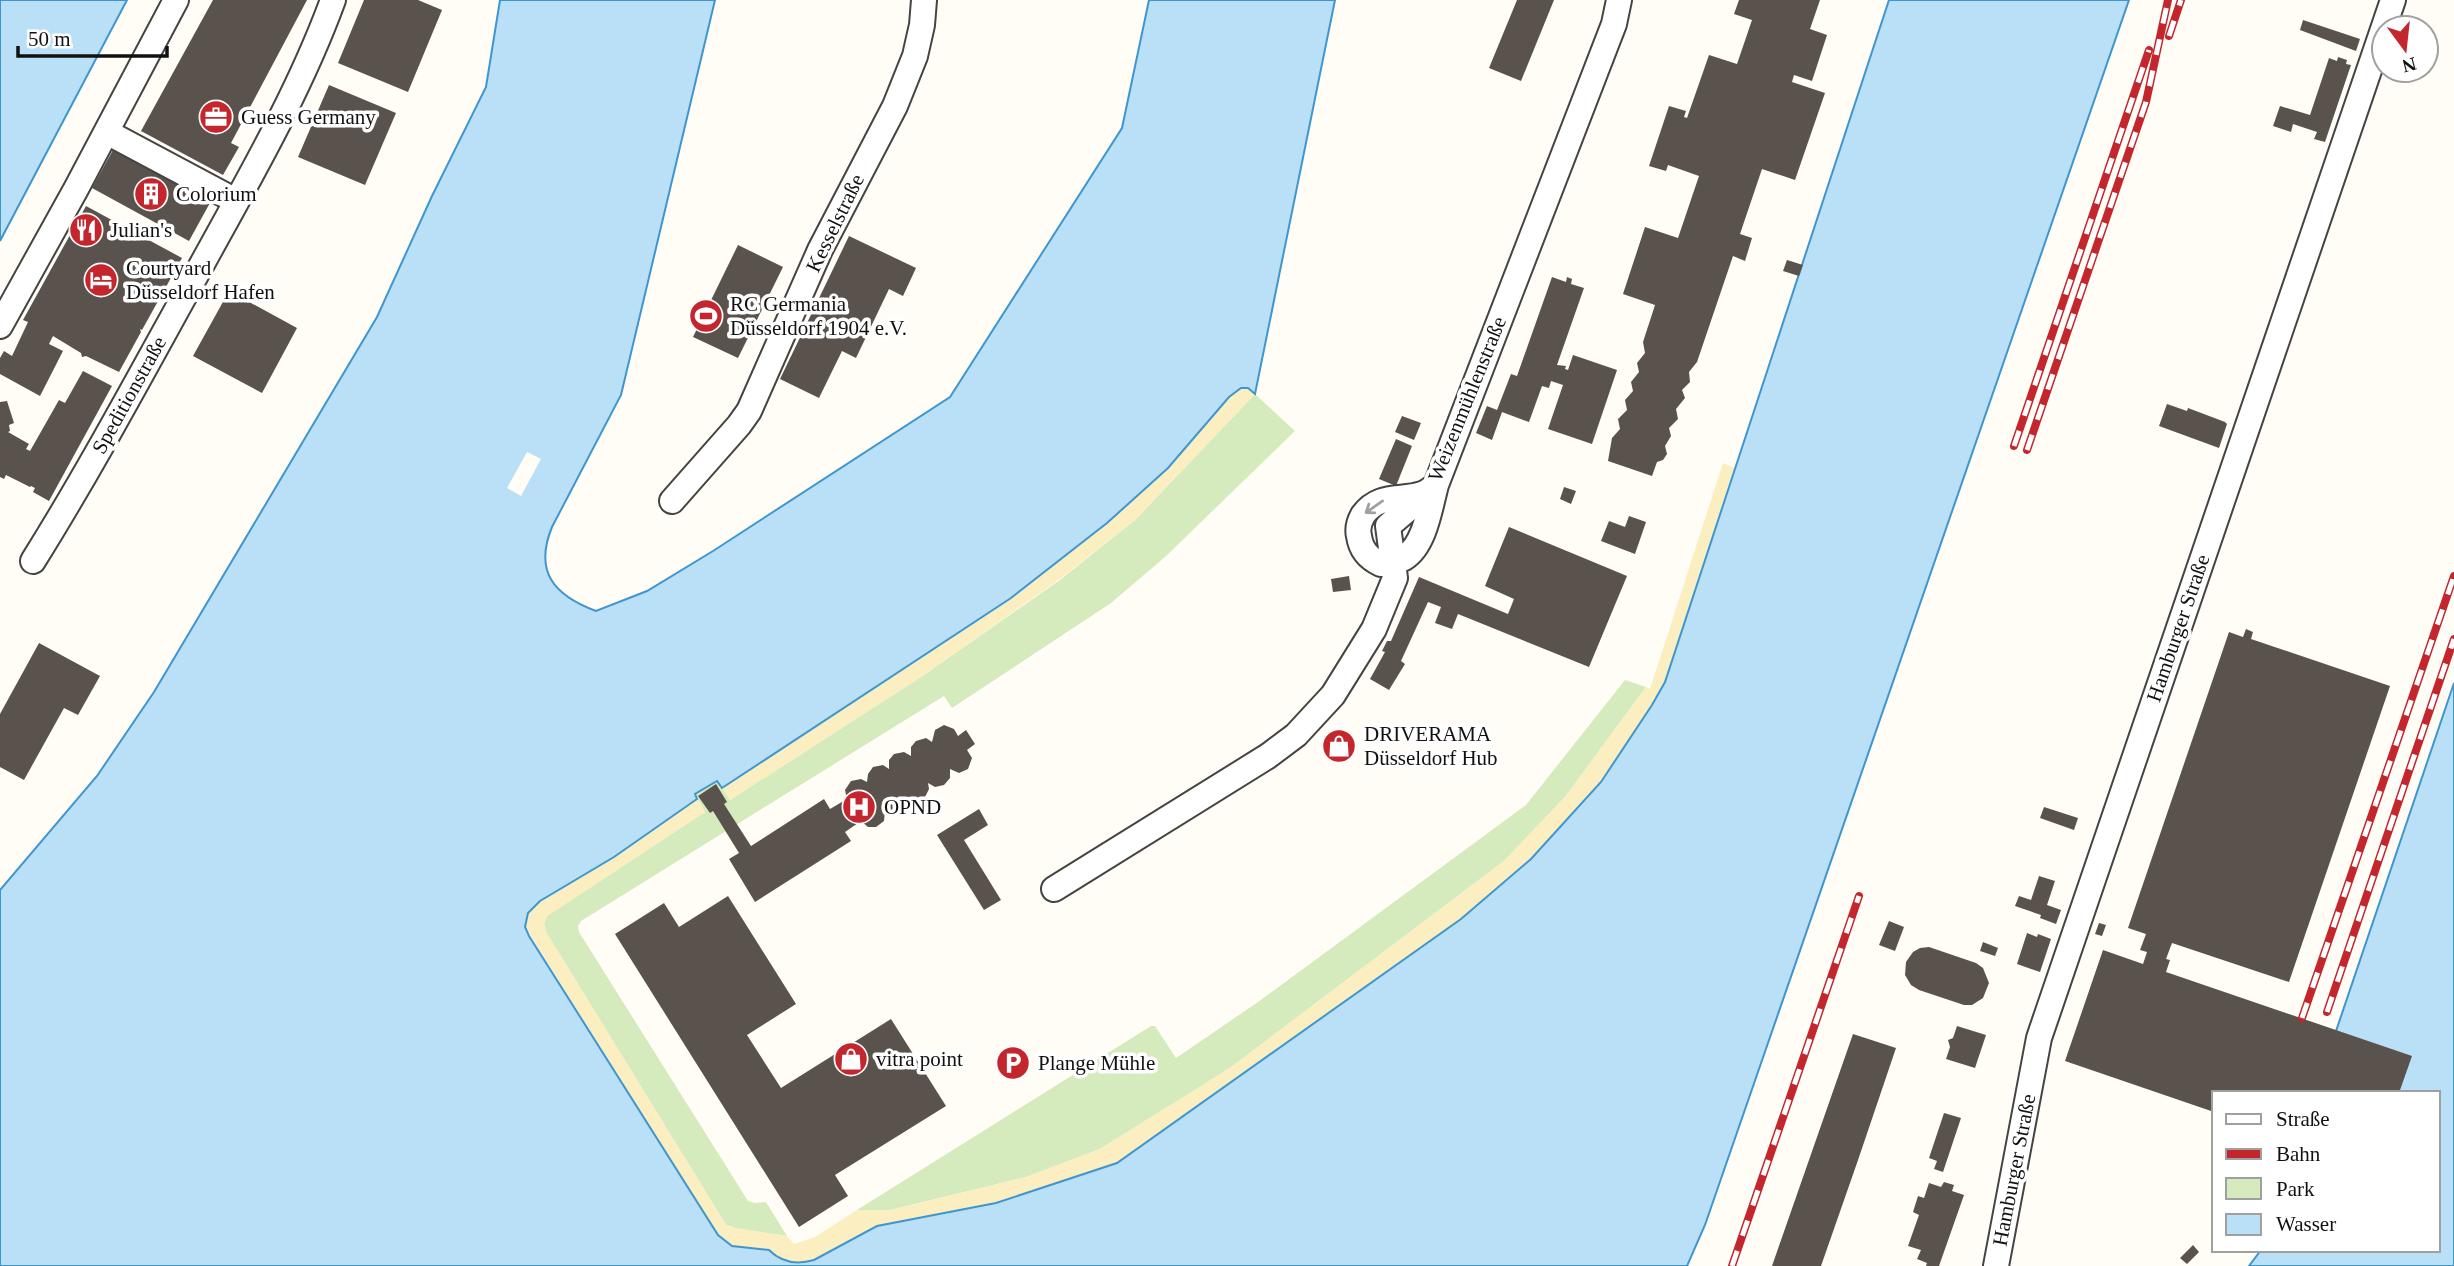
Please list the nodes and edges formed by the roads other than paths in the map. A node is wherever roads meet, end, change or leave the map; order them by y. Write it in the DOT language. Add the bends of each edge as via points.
graph roads {
  1 [pos="176,0"];
  2 [pos="333,0"];
  3 [pos="924,0"];
  4 [pos="1619,0"];
  5 [pos="2393,0"];
  6 [pos="116,137"];
  7 [pos="236,201"];
  8 [pos="0,326"];
  9 [pos="1436,485"];
  10 [pos="672,501"];
  11 [pos="33,561"];
  12 [pos="1393,562"];
  13 [pos="1054,889"];
  14 [pos="1996,1266"];
  1 -- 8 [label="street"];
  2 -- 7 [label="street, Speditionstraße"];
  3 -- 10 [label="street, Kesselstraße" via="915,56 895,106 820,250 749,411"];
  4 -- 9 [label="street, Weizenmühlenstraße" via="1614,24"];
  5 -- 14 [label="street, Hamburger Straße" via="2039,1038"];
  6 -- 7 [label="street"];
  7 -- 11 [label="street, Speditionstraße"];
  9 -- 12 [label="street" via="1416,544"];
  9 -- 12 [label="street, Weizenmühlenstraße" via="1388,526"];
  12 -- 13 [label="street, Weizenmühlenstraße" via="1395,578 1374,629 1333,695 1296,735"];
}
